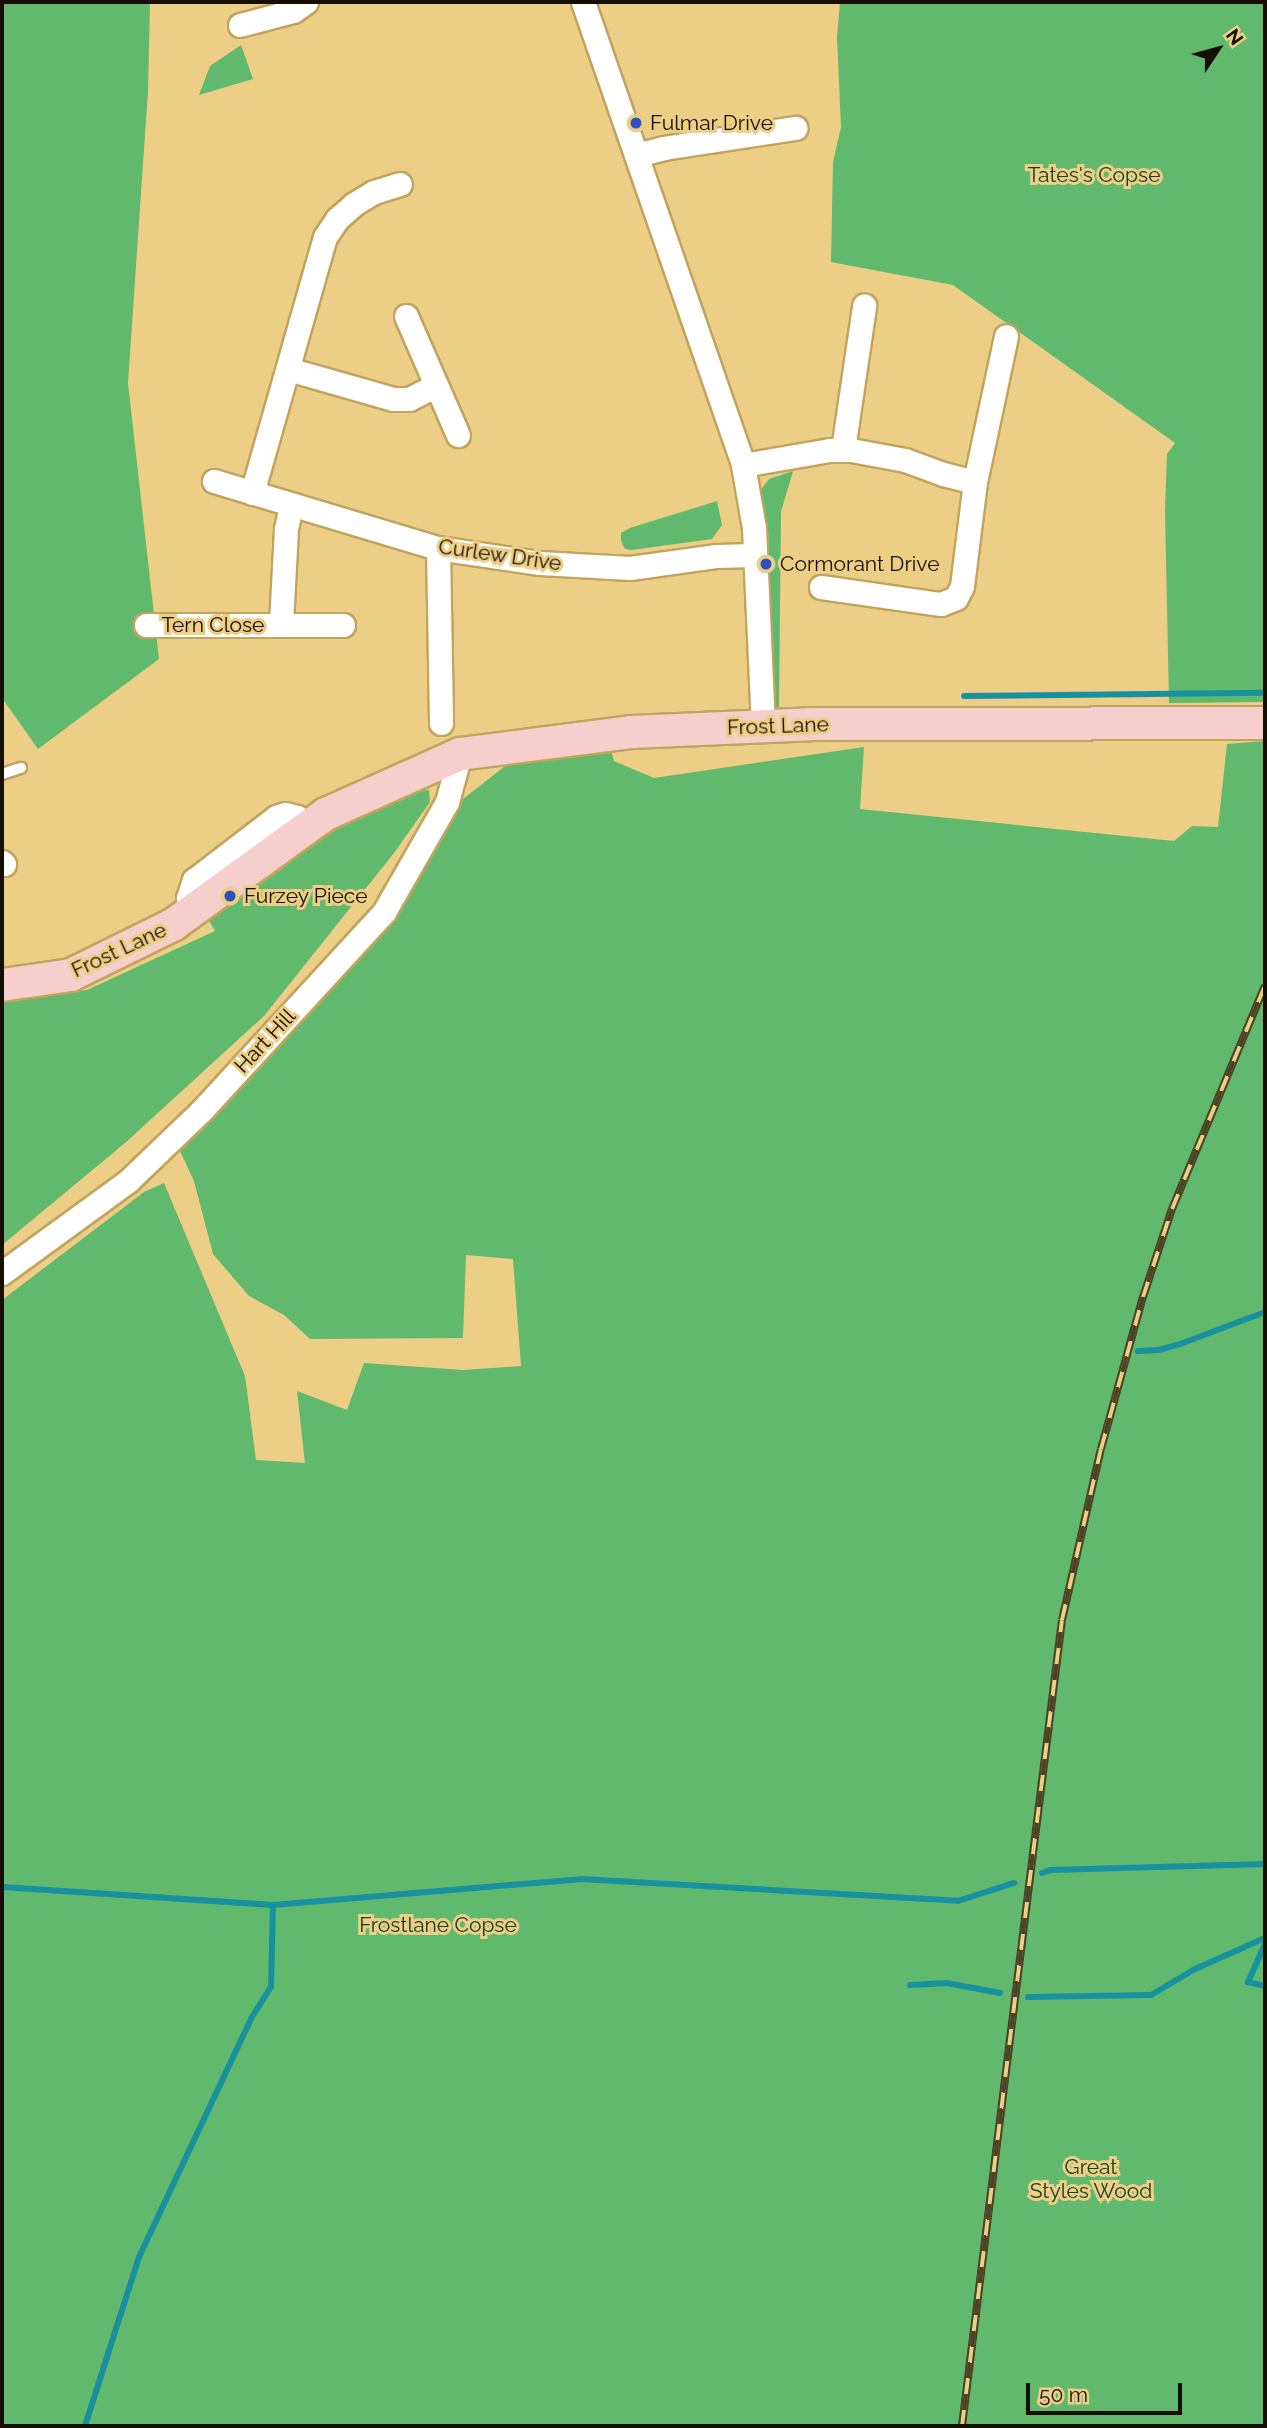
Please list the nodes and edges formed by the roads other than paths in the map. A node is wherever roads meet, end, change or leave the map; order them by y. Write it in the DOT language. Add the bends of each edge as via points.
graph roads {
  1 [pos="306,2"];
  2 [pos="583,2"];
  3 [pos="240,25"];
  4 [pos="795,128"];
  5 [pos="636,155"];
  6 [pos="400,184"];
  7 [pos="863,306"];
  8 [pos="406,316"];
  9 [pos="1006,337"];
  10 [pos="288,369"];
  11 [pos="436,385"];
  12 [pos="458,435"];
  13 [pos="843,449"];
  14 [pos="743,465"];
  15 [pos="214,481"];
  16 [pos="975,482"];
  17 [pos="252,493"];
  18 [pos="291,505"];
  19 [pos="438,548"];
  20 [pos="755,555"];
  21 [pos="821,587"];
  22 [pos="281,624"];
  23 [pos="146,625"];
  24 [pos="343,625"];
  25 [pos="441,723"];
  26 [pos="1265,723"];
  27 [pos="763,726"];
  28 [pos="460,754"];
  29 [pos="21,768"];
  30 [pos="2,774"];
  31 [pos="2,985"];
  32 [pos="2,1273"];
  1 -- 3 [label="street" via="293,11"];
  2 -- 5 [label="street"];
  4 -- 5 [label="street"];
  5 -- 14 [label="street"];
  6 -- 10 [label="street" via="363,198 330,227"];
  7 -- 13 [label="street"];
  8 -- 11 [label="street"];
  9 -- 16 [label="street"];
  10 -- 11 [label="street" via="393,399 409,399"];
  10 -- 17 [label="street"];
  11 -- 12 [label="street"];
  13 -- 14 [label="street"];
  13 -- 16 [label="street" via="895,457"];
  14 -- 20 [label="street" via="752,506"];
  15 -- 17 [label="street, Curlew Drive"];
  16 -- 21 [label="street" via="962,586 952,602"];
  17 -- 18 [label="street, Curlew Drive"];
  18 -- 19 [label="street, Curlew Drive"];
  18 -- 22 [label="street, Tern Close"];
  19 -- 20 [label="street, Curlew Drive" via="540,563 630,568"];
  19 -- 25 [label="street"];
  20 -- 27 [label="street"];
  22 -- 23 [label="street, Tern Close"];
  22 -- 24 [label="street, Tern Close"];
  26 -- 27 [label="street, Frost Lane"];
  27 -- 28 [label="street, Frost Lane" via="631,732"];
  28 -- 31 [label="street, Frost Lane" via="326,814 174,924 71,975"];
  28 -- 32 [label="street, Hart Hill" via="447,803 384,912 202,1110 128,1181"];
  29 -- 30 [label="lane"];
}
